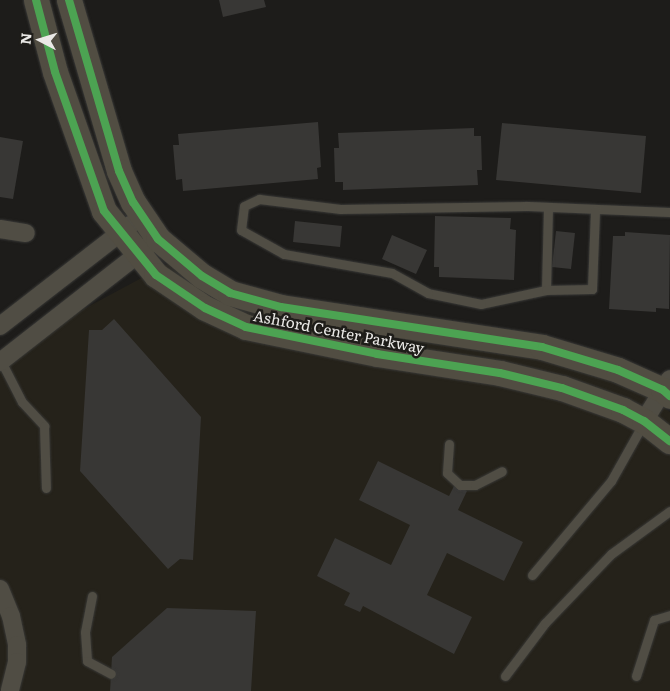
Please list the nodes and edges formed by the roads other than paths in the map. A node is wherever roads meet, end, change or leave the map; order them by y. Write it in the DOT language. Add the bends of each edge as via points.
graph roads {
  1 [pos="36,0"];
  2 [pos="69,0"];
  3 [pos="548,208"];
  4 [pos="595,210"];
  5 [pos="670,212"];
  6 [pos="142,216"];
  7 [pos="0,229"];
  8 [pos="26,233"];
  9 [pos="120,233"];
  10 [pos="158,239"];
  11 [pos="137,255"];
  12 [pos="546,290"];
  13 [pos="0,326"];
  14 [pos="0,361"];
  15 [pos="668,388"];
  16 [pos="644,421"];
  17 [pos="670,442"];
  18 [pos="449,444"];
  19 [pos="502,471"];
  20 [pos="46,488"];
  21 [pos="670,510"];
  22 [pos="532,575"];
  23 [pos="0,589"];
  24 [pos="92,596"];
  25 [pos="670,615"];
  26 [pos="111,674"];
  27 [pos="505,676"];
  28 [pos="636,676"];
  29 [pos="10,691"];
  1 -- 9 [label="street, Ashford Center Parkway" via="55,72 89,176 104,211"];
  2 -- 6 [label="street, Ashford Center Parkway" via="119,171"];
  3 -- 4 [label="lane"];
  3 -- 12 [label="lane"];
  3 -- 12 [label="lane" via="340,208 259,199 244,206 242,230 284,254 392,273 428,293 481,304"];
  4 -- 5 [label="lane"];
  4 -- 12 [label="lane" via="592,289"];
  6 -- 9 [label="street"];
  6 -- 10 [label="street, Ashford Center Parkway"];
  7 -- 8 [label="street"];
  9 -- 11 [label="street, Ashford Center Parkway"];
  9 -- 13 [label="street"];
  10 -- 11 [label="street"];
  10 -- 15 [label="street, Ashford Center Parkway" via="202,276 230,293 281,307 542,347"];
  11 -- 14 [label="street"];
  11 -- 16 [label="street, Ashford Center Parkway" via="156,275 205,308 246,327 553,386 590,396"];
  14 -- 20 [label="lane" via="22,402 44,426"];
  15 -- 16 [label="street, Ashford Center Parkway"];
  16 -- 17 [label="street, Ashford Center Parkway"];
  16 -- 22 [label="lane" via="611,481"];
  18 -- 19 [label="lane" via="447,473 460,485 475,486"];
  21 -- 27 [label="lane" via="611,554 545,623"];
  23 -- 29 [label="street" via="11,616 17,645 18,662"];
  24 -- 26 [label="lane" via="85,632 87,661"];
  25 -- 28 [label="lane" via="654,620"];
}
